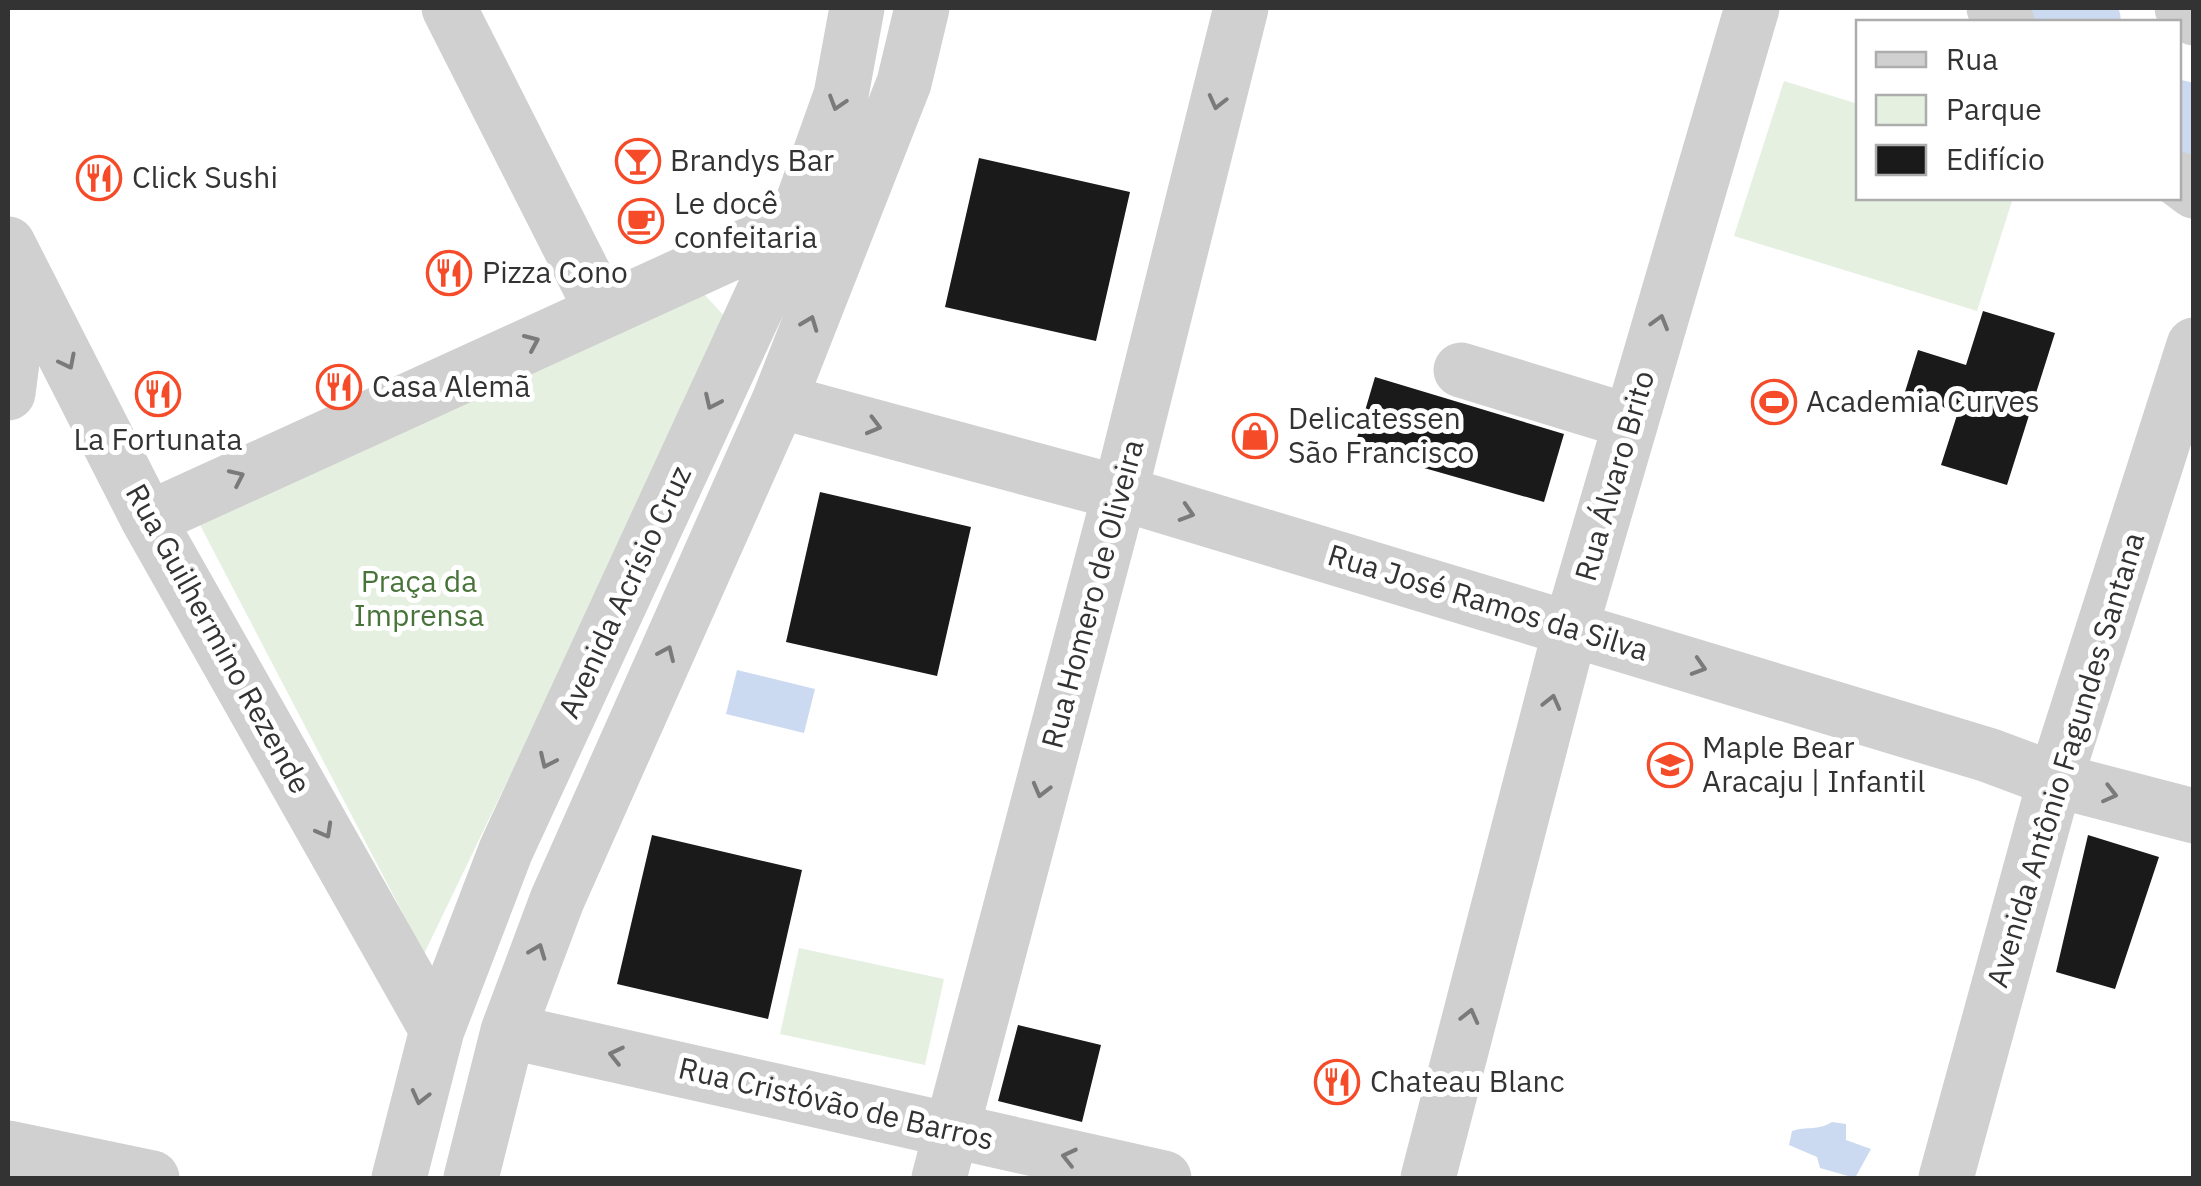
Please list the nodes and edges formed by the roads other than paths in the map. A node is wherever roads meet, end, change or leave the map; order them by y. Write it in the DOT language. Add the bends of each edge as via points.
graph roads {
  1 [pos="449,8"];
  2 [pos="857,8"];
  3 [pos="922,8"];
  4 [pos="1241,8"];
  5 [pos="1752,8"];
  6 [pos="2182,8"];
  7 [pos="2194,18"];
  8 [pos="795,224"];
  9 [pos="16,260"];
  10 [pos="602,310"];
  11 [pos="2194,344"];
  12 [pos="1461,370"];
  13 [pos="8,393"];
  14 [pos="780,401"];
  15 [pos="1631,422"];
  16 [pos="1120,493"];
  17 [pos="148,518"];
  18 [pos="1571,628"];
  19 [pos="2055,780"];
  20 [pos="2194,816"];
  21 [pos="437,1030"];
  22 [pos="508,1031"];
  23 [pos="8,1148"];
  24 [pos="945,1154"];
  25 [pos="152,1178"];
  26 [pos="399,1178"];
  27 [pos="470,1178"];
  28 [pos="1164,1178"];
  29 [pos="1428,1178"];
  30 [pos="1946,1178"];
  1 -- 10 [label="street"];
  2 -- 8 [label="street, Avenida Acrísio Cruz, one-way" via="840,94"];
  14 -- 3 [label="street, Avenida Acrísio Cruz, one-way" via="904,83"];
  4 -- 16 [label="street, Rua Homero de Oliveira, one-way"];
  15 -- 5 [label="street, Rua Álvaro Brito, one-way"];
  6 -- 7 [label="street"];
  8 -- 10 [label="street"];
  8 -- 21 [label="street, Avenida Acrísio Cruz, one-way" via="506,850"];
  9 -- 13 [label="street"];
  9 -- 17 [label="street, Rua Guilhermino Rezende, one-way"];
  17 -- 10 [label="street, one-way"];
  11 -- 19 [label="street, Avenida Antônio Fagundes Santana"];
  12 -- 15 [label="street"];
  14 -- 16 [label="street, Rua José Ramos da Silva, one-way"];
  22 -- 14 [label="street, Avenida Acrísio Cruz, one-way" via="557,900"];
  15 -- 18 [label="street, Rua Álvaro Brito"];
  16 -- 18 [label="street, Rua José Ramos da Silva, one-way"];
  16 -- 24 [label="street, Rua Homero de Oliveira, one-way"];
  17 -- 21 [label="street, Rua Guilhermino Rezende, one-way"];
  18 -- 19 [label="street, Rua José Ramos da Silva, one-way"];
  29 -- 18 [label="street, Rua Álvaro Brito, one-way"];
  19 -- 20 [label="street, Rua José Ramos da Silva, one-way"];
  19 -- 30 [label="street, Avenida Antônio Fagundes Santana"];
  21 -- 26 [label="street, Avenida Acrísio Cruz, one-way"];
  24 -- 22 [label="street, Rua Cristóvão de Barros, one-way"];
  22 -- 27 [label="street, Avenida Acrísio Cruz"];
  23 -- 25 [label="street"];
  28 -- 24 [label="street, Rua Cristóvão de Barros, one-way"];
}
